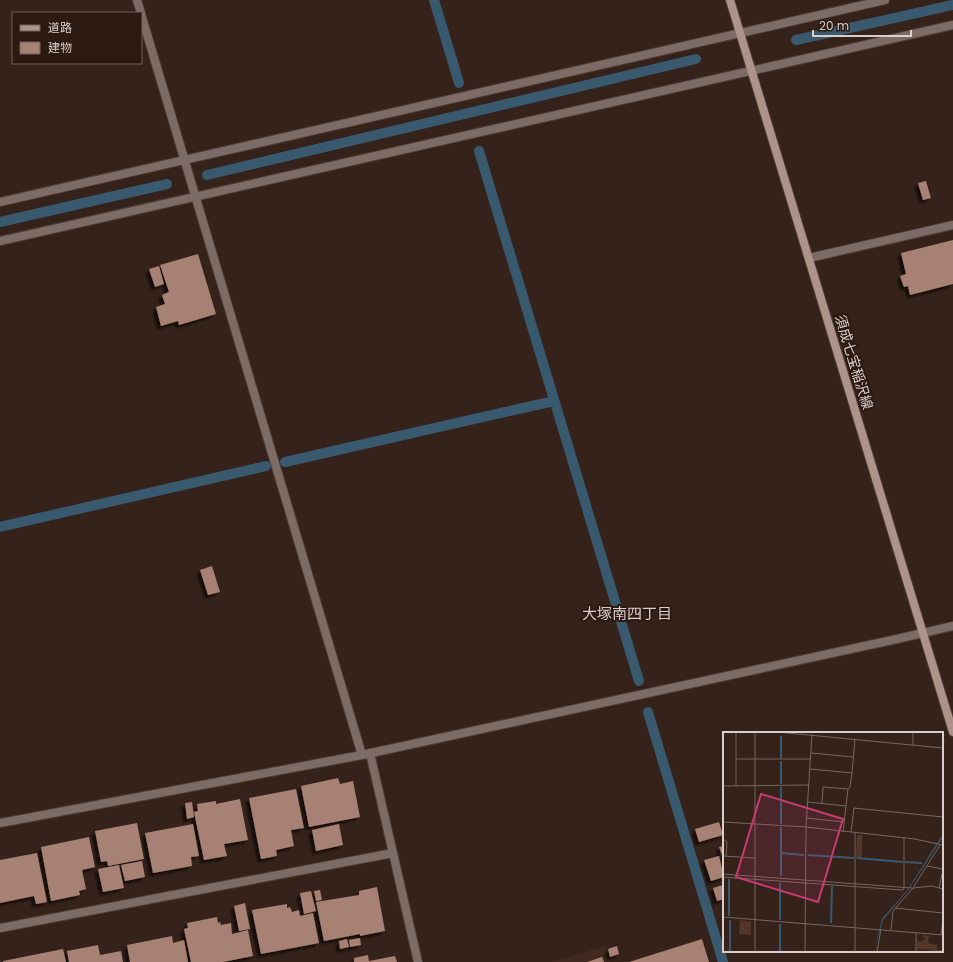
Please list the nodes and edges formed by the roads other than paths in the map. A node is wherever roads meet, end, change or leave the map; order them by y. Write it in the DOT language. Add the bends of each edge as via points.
graph roads {
  1 [pos="137,0"];
  2 [pos="730,0"];
  3 [pos="885,0"];
  4 [pos="140,12"];
  5 [pos="142,17"];
  6 [pos="953,25"];
  7 [pos="740,33"];
  8 [pos="752,72"];
  9 [pos="184,160"];
  10 [pos="195,195"];
  11 [pos="0,202"];
  12 [pos="953,225"];
  13 [pos="0,240"];
  14 [pos="809,258"];
  15 [pos="953,626"];
  16 [pos="923,634"];
  17 [pos="953,732"];
  18 [pos="366,754"];
  19 [pos="0,823"];
  20 [pos="393,853"];
  21 [pos="0,928"];
  22 [pos="418,962"];
  1 -- 4 [label="street"];
  2 -- 7 [label="main road, 須成七宝稲沢線"];
  3 -- 7 [label="street"];
  5 -- 9 [label="street"];
  6 -- 8 [label="street"];
  7 -- 8 [label="main road, 須成七宝稲沢線"];
  7 -- 9 [label="street"];
  8 -- 10 [label="street"];
  8 -- 14 [label="main road, 須成七宝稲沢線"];
  9 -- 10 [label="street"];
  9 -- 11 [label="street"];
  10 -- 13 [label="street"];
  10 -- 18 [label="street"];
  12 -- 14 [label="street"];
  14 -- 16 [label="main road, 須成七宝稲沢線"];
  15 -- 16 [label="street"];
  16 -- 17 [label="main road, 須成七宝稲沢線"];
  16 -- 18 [label="street"];
  18 -- 19 [label="street"];
  18 -- 20 [label="street"];
  20 -- 21 [label="street"];
  20 -- 22 [label="street"];
}
